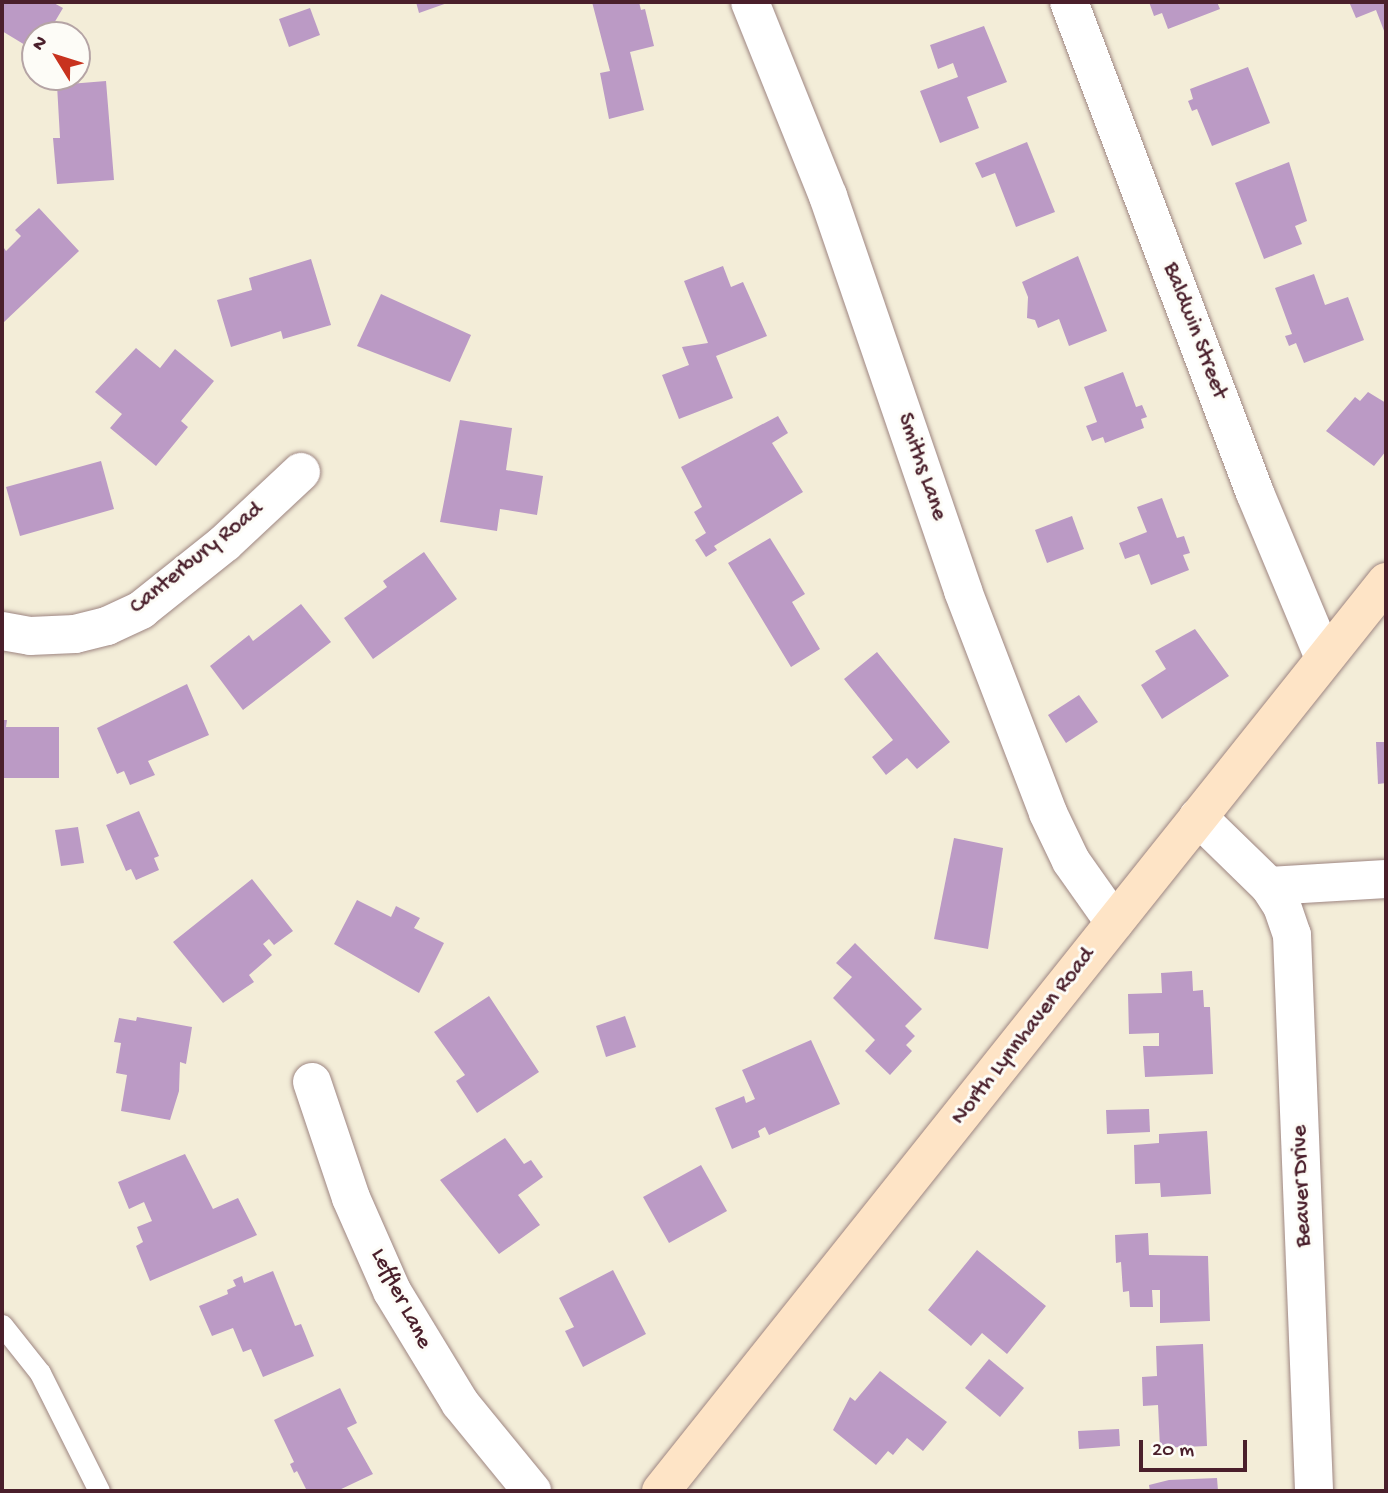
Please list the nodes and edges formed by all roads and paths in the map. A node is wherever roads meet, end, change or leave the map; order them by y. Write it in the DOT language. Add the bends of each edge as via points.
graph roads {
  1 [pos="750,2"];
  2 [pos="1069,2"];
  3 [pos="300,472"];
  4 [pos="1386,582"];
  5 [pos="2,631"];
  6 [pos="1324,659"];
  7 [pos="1198,817"];
  8 [pos="1386,879"];
  9 [pos="1269,886"];
  10 [pos="1114,922"];
  11 [pos="312,1082"];
  12 [pos="2,1325"];
  13 [pos="99,1491"];
  14 [pos="531,1491"];
  15 [pos="661,1491"];
  16 [pos="1314,1491"];
  1 -- 10 [label="street, Smiths Lane" via="828,195 963,591 1048,813 1071,861"];
  2 -- 6 [label="street, Baldwin Street" via="1255,493"];
  3 -- 5 [label="street, Canterbury Road" via="225,543 141,610 75,634 30,636"];
  4 -- 6 [label="street, North Lynnhaven Road"];
  6 -- 7 [label="street, North Lynnhaven Road"];
  7 -- 9 [label="street"];
  7 -- 10 [label="street, North Lynnhaven Road"];
  8 -- 9 [label="street"];
  9 -- 16 [label="street, Beaver Drive" via="1292,935"];
  10 -- 15 [label="street, North Lynnhaven Road"];
  11 -- 14 [label="street, Leffler Lane" via="351,1198 392,1291 460,1403"];
  12 -- 13 [label="lane" via="40,1373"];
}
